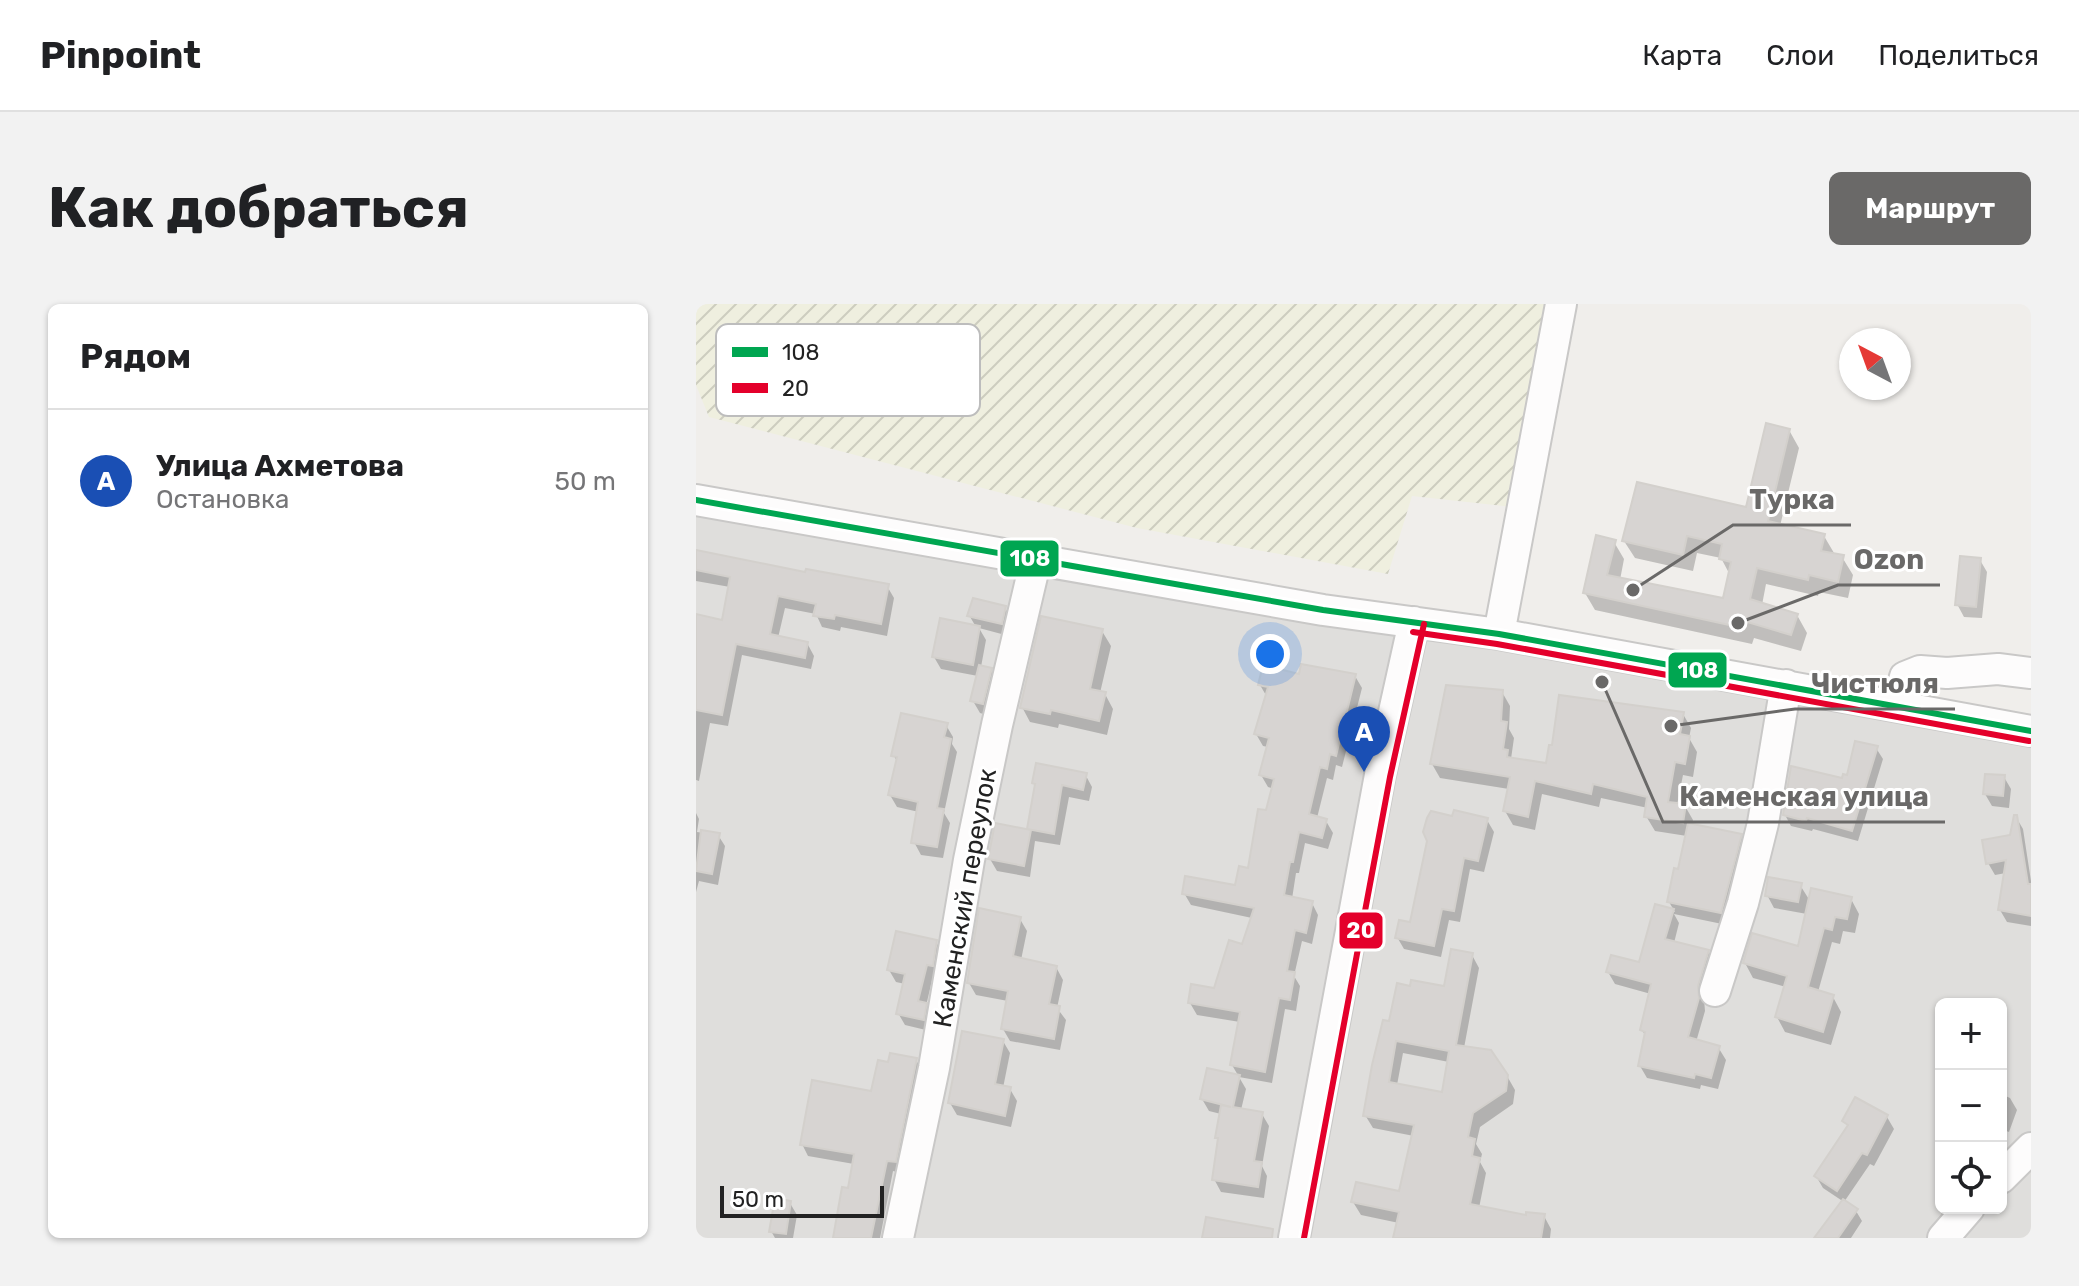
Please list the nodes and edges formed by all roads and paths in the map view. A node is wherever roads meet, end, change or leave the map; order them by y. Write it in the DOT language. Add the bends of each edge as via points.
graph roads {
  1 [pos="1561,304"];
  2 [pos="696,500"];
  3 [pos="1036,559"];
  4 [pos="1414,622"];
  5 [pos="1499,634"];
  6 [pos="2031,673"];
  7 [pos="1786,685"];
  8 [pos="1897,706"];
  9 [pos="2031,731"];
  10 [pos="1715,991"];
  11 [pos="2031,1148"];
  12 [pos="2007,1172"];
  13 [pos="1964,1214"];
  14 [pos="898,1238"];
  15 [pos="1294,1238"];
  16 [pos="1943,1238"];
  1 -- 5 [label="street"];
  2 -- 3 [label="street"];
  3 -- 4 [label="street"];
  3 -- 14 [label="street, Каменский переулок" via="969,860"];
  4 -- 5 [label="street"];
  4 -- 15 [label="street" via="1380,775"];
  5 -- 7 [label="street"];
  6 -- 8 [label="street" via="1914,672 1905,677"];
  7 -- 8 [label="street"];
  7 -- 10 [label="street" via="1763,823"];
  8 -- 9 [label="street"];
  11 -- 12 [label="street"];
  13 -- 16 [label="street"];
}
